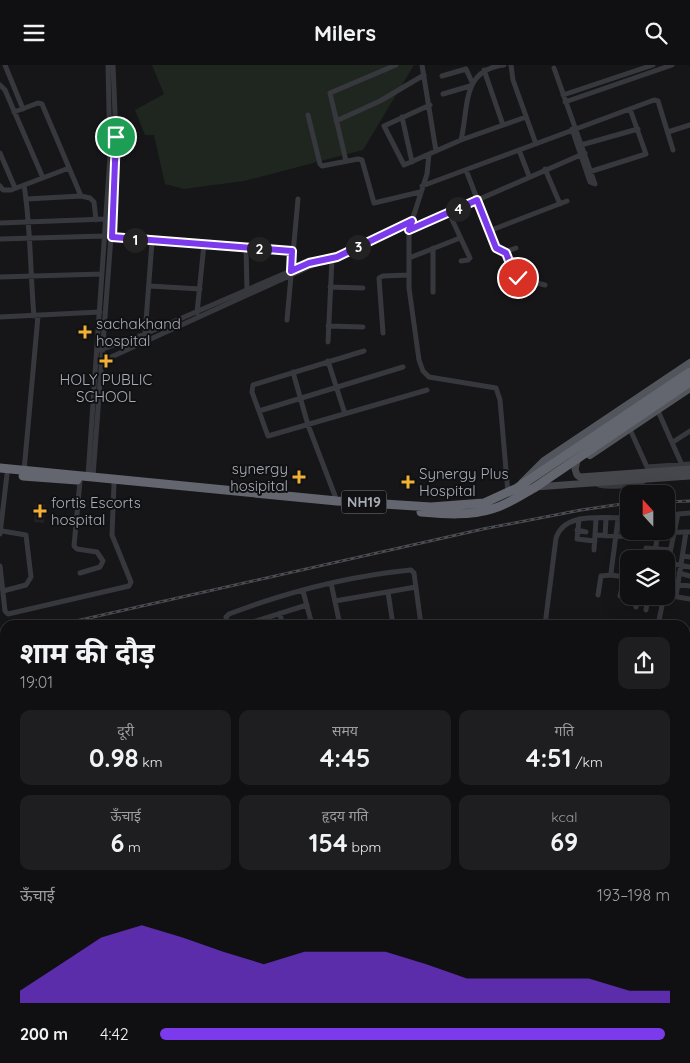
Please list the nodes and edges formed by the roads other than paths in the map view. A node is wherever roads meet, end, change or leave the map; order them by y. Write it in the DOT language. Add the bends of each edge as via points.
graph roads {
  1 [pos="5,65"];
  2 [pos="108,65"];
  3 [pos="113,65"];
  4 [pos="396,65"];
  5 [pos="422,65"];
  6 [pos="504,65"];
  7 [pos="511,65"];
  8 [pos="653,65"];
  9 [pos="672,65"];
  10 [pos="554,68"];
  11 [pos="484,70"];
  12 [pos="424,75"];
  13 [pos="442,76"];
  14 [pos="471,84"];
  15 [pos="0,85"];
  16 [pos="443,94"];
  17 [pos="563,95"];
  18 [pos="565,102"];
  19 [pos="430,105"];
  20 [pos="23,109"];
  21 [pos="630,109"];
  22 [pos="14,112"];
  23 [pos="308,115"];
  24 [pos="402,117"];
  25 [pos="526,117"];
  26 [pos="336,121"];
  27 [pos="503,125"];
  28 [pos="690,125"];
  29 [pos="574,129"];
  30 [pos="638,129"];
  31 [pos="668,133"];
  32 [pos="461,140"];
  33 [pos="536,144"];
  34 [pos="580,145"];
  35 [pos="519,150"];
  36 [pos="673,150"];
  37 [pos="436,151"];
  38 [pos="0,153"];
  39 [pos="429,154"];
  40 [pos="582,154"];
  41 [pos="346,161"];
  42 [pos="412,162"];
  43 [pos="69,168"];
  44 [pos="545,169"];
  45 [pos="466,170"];
  46 [pos="529,176"];
  47 [pos="43,179"];
  48 [pos="24,185"];
  49 [pos="0,186"];
  50 [pos="15,189"];
  51 [pos="421,189"];
  52 [pos="81,196"];
  53 [pos="27,199"];
  54 [pos="298,199"];
  55 [pos="477,200"];
  56 [pos="567,201"];
  57 [pos="560,204"];
  58 [pos="449,213"];
  59 [pos="106,219"];
  60 [pos="96,220"];
  61 [pos="412,221"];
  62 [pos="0,223"];
  63 [pos="28,223"];
  64 [pos="409,230"];
  65 [pos="490,231"];
  66 [pos="104,236"];
  67 [pos="112,237"];
  68 [pos="460,238"];
  69 [pos="0,239"];
  70 [pos="31,239"];
  71 [pos="152,242"];
  72 [pos="204,244"];
  73 [pos="246,248"];
  74 [pos="432,248"];
  75 [pos="516,248"];
  76 [pos="292,251"];
  77 [pos="505,252"];
  78 [pos="409,258"];
  79 [pos="332,259"];
  80 [pos="461,261"];
  81 [pos="320,262"];
  82 [pos="291,271"];
  83 [pos="102,274"];
  84 [pos="409,275"];
  85 [pos="30,276"];
  86 [pos="0,277"];
  87 [pos="290,277"];
  88 [pos="544,285"];
  89 [pos="150,286"];
  90 [pos="330,287"];
  91 [pos="363,288"];
  92 [pos="200,289"];
  93 [pos="247,291"];
  94 [pos="433,292"];
  95 [pos="247,297"];
  96 [pos="197,311"];
  97 [pos="100,312"];
  98 [pos="36,316"];
  99 [pos="0,317"];
  100 [pos="196,320"];
  101 [pos="287,320"];
  102 [pos="328,326"];
  103 [pos="363,327"];
  104 [pos="383,333"];
  105 [pos="146,334"];
  106 [pos="144,342"];
  107 [pos="328,342"];
  108 [pos="100,350"];
  109 [pos="364,351"];
  110 [pos="328,361"];
  111 [pos="98,363"];
  112 [pos="690,363"];
  113 [pos="403,367"];
  114 [pos="293,372"];
  115 [pos="690,372"];
  116 [pos="690,382"];
  117 [pos="336,387"];
  118 [pos="690,388"];
  119 [pos="427,390"];
  120 [pos="300,398"];
  121 [pos="259,411"];
  122 [pos="658,411"];
  123 [pos="345,414"];
  124 [pos="625,420"];
  125 [pos="308,425"];
  126 [pos="690,431"];
  127 [pos="673,442"];
  128 [pos="578,460"];
  129 [pos="688,465"];
  130 [pos="646,467"];
  131 [pos="24,471"];
  132 [pos="2,472"];
  133 [pos="690,476"];
  134 [pos="87,478"];
  135 [pos="596,482"];
  136 [pos="114,484"];
  137 [pos="534,487"];
  138 [pos="508,493"];
  139 [pos="337,501"];
  140 [pos="690,513"];
  141 [pos="675,514"];
  142 [pos="678,514"];
  143 [pos="579,519"];
  144 [pos="596,519"];
  145 [pos="606,519"];
  146 [pos="618,519"];
  147 [pos="675,525"];
  148 [pos="577,531"];
  149 [pos="1,532"];
  150 [pos="586,532"];
  151 [pos="675,532"];
  152 [pos="688,532"];
  153 [pos="595,535"];
  154 [pos="605,536"];
  155 [pos="620,536"];
  156 [pos="616,537"];
  157 [pos="638,540"];
  158 [pos="657,540"];
  159 [pos="672,540"];
  160 [pos="595,541"];
  161 [pos="638,545"];
  162 [pos="687,545"];
  163 [pos="594,549"];
  164 [pos="655,549"];
  165 [pos="646,550"];
  166 [pos="670,550"];
  167 [pos="682,556"];
  168 [pos="690,557"];
  169 [pos="0,566"];
  170 [pos="680,566"];
  171 [pos="675,567"];
  172 [pos="690,567"];
  173 [pos="80,573"];
  174 [pos="679,573"];
  175 [pos="611,575"];
  176 [pos="620,576"];
  177 [pos="690,576"];
  178 [pos="332,583"];
  179 [pos="677,584"];
  180 [pos="690,586"];
  181 [pos="416,587"];
  182 [pos="3,591"];
  183 [pos="303,591"];
  184 [pos="388,591"];
  185 [pos="598,595"];
  186 [pos="676,596"];
  187 [pos="690,599"];
  188 [pos="335,601"];
  189 [pos="307,605"];
  190 [pos="647,605"];
  191 [pos="663,605"];
  192 [pos="646,609"];
  193 [pos="280,613"];
  194 [pos="226,620"];
  195 [pos="262,620"];
  196 [pos="281,620"];
  197 [pos="311,620"];
  198 [pos="339,620"];
  199 [pos="393,620"];
  200 [pos="420,620"];
  201 [pos="545,620"];
  202 [pos="659,620"];
  1 -- 20 [label="street"];
  2 -- 59 [label="street" via="110,156"];
  3 -- 67 [label="street" via="116,137"];
  4 -- 26 [label="street" via="330,93"];
  5 -- 12 [label="street"];
  6 -- 11 [label="street"];
  7 -- 25 [label="street"];
  8 -- 17 [label="street"];
  9 -- 18 [label="street"];
  10 -- 17 [label="street"];
  11 -- 14 [label="street"];
  11 -- 27 [label="street"];
  12 -- 19 [label="street"];
  12 -- 26 [label="street"];
  13 -- 14 [label="street" via="466,69"];
  14 -- 16 [label="street"];
  14 -- 32 [label="street"];
  15 -- 22 [label="street"];
  17 -- 18 [label="street"];
  18 -- 29 [label="street"];
  19 -- 24 [label="street"];
  19 -- 37 [label="street"];
  20 -- 22 [label="street"];
  20 -- 43 [label="street" via="42,104"];
  21 -- 29 [label="street"];
  21 -- 30 [label="street"];
  21 -- 31 [label="street" via="658,101"];
  22 -- 47 [label="street"];
  23 -- 41 [label="street" via="321,165"];
  24 -- 42 [label="street"];
  24 -- 42 [label="street" via="384,128 402,164"];
  25 -- 27 [label="street"];
  25 -- 33 [label="street"];
  26 -- 41 [label="street"];
  27 -- 32 [label="street"];
  28 -- 31 [label="street"];
  29 -- 33 [label="street"];
  29 -- 34 [label="street"];
  30 -- 34 [label="street"];
  30 -- 40 [label="street" via="645,155 589,172"];
  31 -- 36 [label="street"];
  32 -- 37 [label="street"];
  33 -- 35 [label="street"];
  34 -- 40 [label="street"];
  35 -- 45 [label="street"];
  35 -- 46 [label="street"];
  37 -- 39 [label="street"];
  38 -- 50 [label="street"];
  39 -- 42 [label="street"];
  39 -- 51 [label="street" via="427,174"];
  40 -- 44 [label="street"];
  41 -- 51 [label="street" via="362,160 374,203"];
  43 -- 47 [label="street"];
  43 -- 52 [label="street"];
  44 -- 46 [label="street"];
  44 -- 57 [label="street"];
  45 -- 51 [label="street"];
  45 -- 55 [label="street"];
  46 -- 55 [label="street"];
  47 -- 48 [label="street"];
  48 -- 50 [label="street"];
  48 -- 53 [label="street"];
  49 -- 50 [label="street" via="6,191"];
  51 -- 61 [label="street"];
  52 -- 53 [label="street"];
  52 -- 60 [label="street" via="94,200"];
  53 -- 63 [label="street"];
  54 -- 76 [label="street"];
  55 -- 58 [label="street"];
  55 -- 65 [label="street"];
  56 -- 57 [label="street"];
  57 -- 65 [label="street"];
  58 -- 64 [label="street"];
  58 -- 68 [label="street"];
  59 -- 60 [label="street"];
  59 -- 66 [label="street"];
  60 -- 63 [label="street"];
  61 -- 64 [label="street"];
  61 -- 79 [label="street"];
  62 -- 63 [label="street"];
  63 -- 70 [label="street"];
  64 -- 78 [label="street"];
  65 -- 77 [label="street" via="496,248"];
  66 -- 67 [label="street"];
  66 -- 70 [label="street"];
  66 -- 83 [label="street"];
  67 -- 71 [label="street"];
  67 -- 108 [label="street"];
  68 -- 74 [label="street"];
  68 -- 80 [label="street" via="470,259"];
  69 -- 70 [label="street"];
  70 -- 85 [label="street"];
  71 -- 72 [label="street"];
  71 -- 89 [label="street"];
  72 -- 73 [label="street"];
  72 -- 92 [label="street"];
  73 -- 76 [label="street"];
  73 -- 93 [label="street"];
  74 -- 78 [label="street"];
  74 -- 94 [label="street"];
  75 -- 77 [label="street"];
  76 -- 82 [label="street"];
  77 -- 88 [label="street" via="516,277"];
  78 -- 84 [label="street"];
  79 -- 81 [label="street"];
  79 -- 90 [label="street"];
  81 -- 82 [label="street"];
  81 -- 87 [label="street"];
  82 -- 87 [label="street"];
  82 -- 93 [label="street"];
  83 -- 85 [label="street"];
  83 -- 97 [label="street"];
  84 -- 104 [label="street" via="379,278"];
  84 -- 138 [label="street" via="416,347 423,371 429,377 492,386 499,393"];
  85 -- 86 [label="street"];
  85 -- 98 [label="street"];
  87 -- 95 [label="street"];
  87 -- 101 [label="street"];
  89 -- 92 [label="street"];
  89 -- 105 [label="street"];
  90 -- 91 [label="street"];
  90 -- 102 [label="street"];
  92 -- 96 [label="street"];
  93 -- 95 [label="street"];
  93 -- 96 [label="street"];
  95 -- 100 [label="street"];
  96 -- 100 [label="street"];
  96 -- 105 [label="street"];
  97 -- 98 [label="street"];
  97 -- 108 [label="street"];
  98 -- 99 [label="street"];
  98 -- 131 [label="street"];
  100 -- 106 [label="street"];
  102 -- 103 [label="street"];
  102 -- 107 [label="street"];
  105 -- 106 [label="street"];
  105 -- 108 [label="street"];
  106 -- 111 [label="street"];
  108 -- 111 [label="street"];
  109 -- 110 [label="street"];
  110 -- 114 [label="street"];
  110 -- 117 [label="street"];
  111 -- 134 [label="street"];
  112 -- 124 [label="main road"];
  113 -- 117 [label="street"];
  114 -- 120 [label="street"];
  114 -- 121 [label="street" via="253,385 252,392"];
  115 -- 124 [label="highway, NH19"];
  116 -- 124 [label="highway, NH19"];
  117 -- 120 [label="street"];
  117 -- 123 [label="street"];
  118 -- 122 [label="main road"];
  119 -- 123 [label="street"];
  120 -- 121 [label="street"];
  120 -- 125 [label="street"];
  121 -- 125 [label="street" via="268,436"];
  122 -- 124 [label="main road"];
  122 -- 127 [label="street"];
  123 -- 125 [label="street"];
  124 -- 128 [label="highway, NH19"];
  124 -- 130 [label="street"];
  124 -- 138 [label="highway, NH19"];
  125 -- 139 [label="street"];
  126 -- 127 [label="street"];
  127 -- 129 [label="street"];
  128 -- 129 [label="main road" via="575,469 580,477"];
  128 -- 137 [label="highway, NH19"];
  129 -- 130 [label="street"];
  130 -- 135 [label="street" via="642,483 601,487"];
  131 -- 132 [label="highway, NH19"];
  131 -- 134 [label="highway, NH19"];
  132 -- 134 [label="highway, NH19"];
  132 -- 149 [label="street"];
  133 -- 135 [label="main road"];
  134 -- 136 [label="highway, NH19"];
  134 -- 139 [label="highway, NH19"];
  134 -- 173 [label="street" via="74,546 97,552 102,561 100,567"];
  135 -- 137 [label="main road"];
  136 -- 137 [label="highway, NH19" via="445,513 492,509"];
  136 -- 182 [label="street" via="112,535 132,584 10,614 6,611"];
  138 -- 139 [label="highway, NH19" via="484,503 450,507"];
  140 -- 142 [label="street"];
  141 -- 142 [label="street"];
  142 -- 147 [label="street"];
  143 -- 144 [label="street"];
  143 -- 148 [label="street"];
  143 -- 201 [label="street" via="558,532"];
  144 -- 145 [label="street"];
  144 -- 153 [label="street"];
  145 -- 146 [label="street"];
  145 -- 154 [label="street"];
  146 -- 156 [label="street"];
  148 -- 150 [label="street"];
  148 -- 160 [label="street" via="577,539"];
  149 -- 182 [label="street" via="26,535 31,577 29,583"];
  151 -- 152 [label="street"];
  152 -- 162 [label="street"];
  153 -- 154 [label="street"];
  153 -- 160 [label="street"];
  154 -- 156 [label="street"];
  155 -- 156 [label="street"];
  156 -- 175 [label="street"];
  157 -- 161 [label="street"];
  158 -- 164 [label="street"];
  159 -- 166 [label="street"];
  160 -- 163 [label="street"];
  162 -- 167 [label="street"];
  164 -- 165 [label="street"];
  164 -- 166 [label="street"];
  167 -- 168 [label="street"];
  167 -- 170 [label="street"];
  169 -- 182 [label="street"];
  170 -- 171 [label="street"];
  170 -- 172 [label="street"];
  170 -- 174 [label="street"];
  174 -- 177 [label="street"];
  174 -- 179 [label="street"];
  175 -- 176 [label="street"];
  175 -- 185 [label="street" via="601,576"];
  178 -- 181 [label="street" via="411,570"];
  178 -- 183 [label="street"];
  178 -- 188 [label="street"];
  179 -- 180 [label="street"];
  179 -- 186 [label="street"];
  181 -- 184 [label="street"];
  181 -- 200 [label="street"];
  183 -- 189 [label="street"];
  183 -- 194 [label="street" via="229,614"];
  184 -- 188 [label="street"];
  184 -- 199 [label="street"];
  186 -- 187 [label="street"];
  188 -- 198 [label="street"];
  189 -- 193 [label="street"];
  189 -- 197 [label="street"];
  190 -- 192 [label="street"];
  191 -- 202 [label="street"];
  193 -- 195 [label="street"];
  193 -- 196 [label="street"];
}
